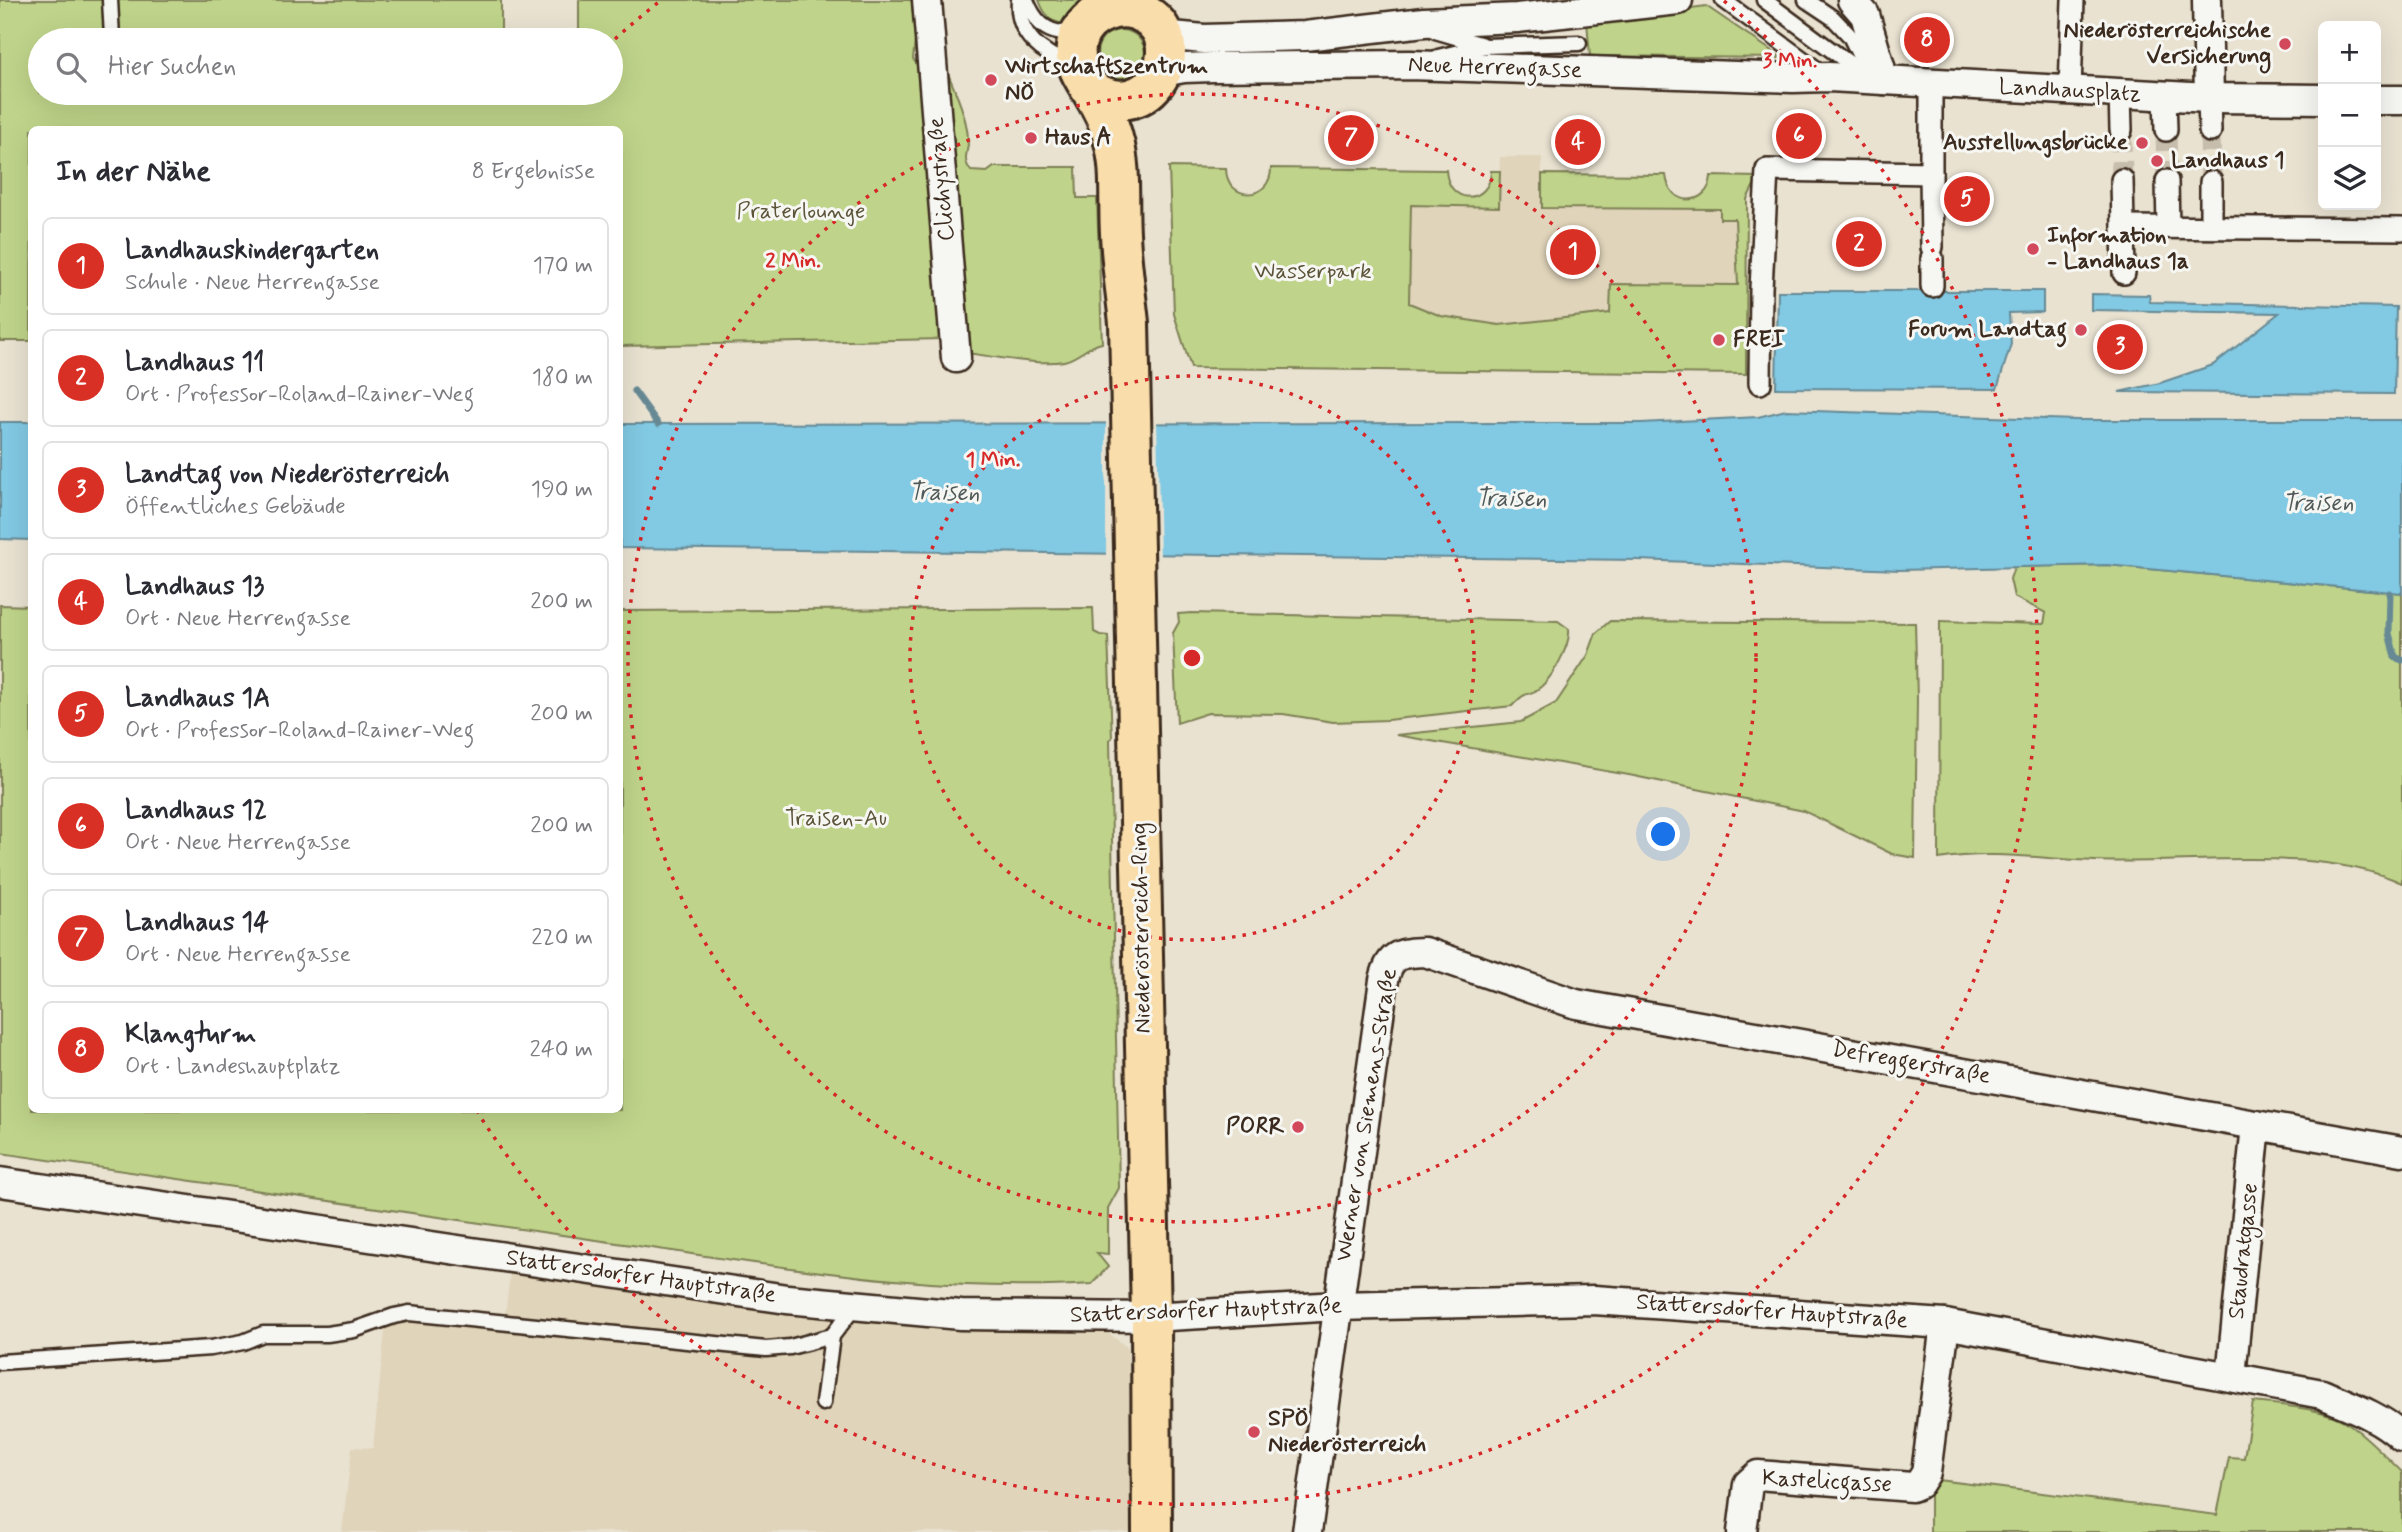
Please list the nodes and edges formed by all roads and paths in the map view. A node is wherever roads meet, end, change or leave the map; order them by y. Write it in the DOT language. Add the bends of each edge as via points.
graph roads {
  1 [pos="110,0"];
  2 [pos="927,0"];
  3 [pos="1019,0"];
  4 [pos="1026,0"];
  5 [pos="1678,0"];
  6 [pos="1723,0"];
  7 [pos="1764,0"];
  8 [pos="1806,0"];
  9 [pos="1853,0"];
  10 [pos="2073,0"];
  11 [pos="2207,0"];
  12 [pos="1093,14"];
  13 [pos="1147,16"];
  14 [pos="1403,24"];
  15 [pos="112,28"];
  16 [pos="1580,43"];
  17 [pos="1484,46"];
  18 [pos="1410,65"];
  19 [pos="1829,77"];
  20 [pos="1084,79"];
  21 [pos="1878,80"];
  22 [pos="1153,83"];
  23 [pos="1931,83"];
  24 [pos="2070,91"];
  25 [pos="2120,93"];
  26 [pos="2165,96"];
  27 [pos="2209,99"];
  28 [pos="2318,99"];
  29 [pos="2381,100"];
  30 [pos="2402,100"];
  31 [pos="2121,130"];
  32 [pos="2166,130"];
  33 [pos="2210,131"];
  34 [pos="1931,173"];
  35 [pos="2122,180"];
  36 [pos="2167,181"];
  37 [pos="2211,182"];
  38 [pos="2123,227"];
  39 [pos="2168,227"];
  40 [pos="2211,228"];
  41 [pos="2402,229"];
  42 [pos="2124,273"];
  43 [pos="1932,286"];
  44 [pos="1129,323"];
  45 [pos="956,358"];
  46 [pos="1760,383"];
  47 [pos="1425,952"];
  48 [pos="2256,1125"];
  49 [pos="2402,1151"];
  50 [pos="0,1182"];
  51 [pos="856,1305"];
  52 [pos="1338,1306"];
  53 [pos="1151,1317"];
  54 [pos="1945,1324"];
  55 [pos="832,1335"];
  56 [pos="0,1362"];
  57 [pos="2231,1376"];
  58 [pos="823,1403"];
  59 [pos="2402,1437"];
  60 [pos="1152,1532"];
  61 [pos="1307,1532"];
  62 [pos="1742,1532"];
  1 -- 15 [label="lane"];
  2 -- 45 [label="street, Clichystraße"];
  3 -- 20 [label="lane" via="1027,36"];
  4 -- 12 [label="lane" via="1046,29 1060,33"];
  5 -- 14 [label="street, Neue Herrengasse" via="1517,18"];
  6 -- 19 [label="lane"];
  7 -- 21 [label="lane"];
  8 -- 21 [label="lane" via="1850,36"];
  9 -- 21 [label="street" via="1865,15"];
  10 -- 24 [label="street"];
  11 -- 27 [label="street"];
  12 -- 13 [label="main road" via="1119,8"];
  12 -- 20 [label="main road" via="1077,41"];
  13 -- 14 [label="street, Neue Herrengasse" via="1179,38 1305,36"];
  13 -- 22 [label="main road, Niederösterreich-Ring" via="1165,58"];
  14 -- 17 [label="lane"];
  16 -- 17 [label="lane"];
  17 -- 18 [label="lane"];
  18 -- 19 [label="street, Neue Herrengasse"];
  18 -- 22 [label="street, Neue Herrengasse" via="1184,68"];
  19 -- 21 [label="street, Neue Herrengasse"];
  20 -- 22 [label="main road" via="1111,99 1124,99"];
  20 -- 44 [label="main road, Niederösterreich-Ring" via="1113,136 1116,152"];
  21 -- 23 [label="street, Landhausplatz"];
  22 -- 44 [label="main road, Niederösterreich-Ring" via="1137,141 1137,233"];
  23 -- 24 [label="street, Landhausplatz"];
  23 -- 34 [label="street"];
  24 -- 25 [label="street, Landhausplatz"];
  25 -- 26 [label="street, Landhausplatz"];
  25 -- 31 [label="street"];
  26 -- 27 [label="street, Landhausplatz"];
  26 -- 32 [label="street"];
  27 -- 28 [label="street"];
  27 -- 33 [label="street"];
  29 -- 30 [label="street"];
  34 -- 43 [label="street"];
  34 -- 46 [label="street" via="1767,170"];
  35 -- 38 [label="street"];
  36 -- 39 [label="street"];
  37 -- 40 [label="street"];
  38 -- 39 [label="street"];
  38 -- 42 [label="street"];
  39 -- 40 [label="street"];
  40 -- 41 [label="street"];
  44 -- 53 [label="main road, Niederösterreich-Ring"];
  47 -- 48 [label="street, Defreggerstraße" via="1576,1004"];
  47 -- 52 [label="street, Werner von Siemens-Straße" via="1400,955 1388,965"];
  48 -- 49 [label="street, Defreggerstraße"];
  48 -- 57 [label="street, Staudratgasse"];
  50 -- 51 [label="street, Stattersdorfer Hauptstraße" via="788,1299"];
  51 -- 53 [label="street, Stattersdorfer Hauptstraße" via="961,1315"];
  51 -- 55 [label="lane"];
  52 -- 53 [label="street, Stattersdorfer Hauptstraße"];
  52 -- 54 [label="street, Stattersdorfer Hauptstraße" via="1594,1300"];
  52 -- 61 [label="street"];
  53 -- 60 [label="main road, Niederösterreich-Ring"];
  54 -- 57 [label="street, Stattersdorfer Hauptstraße"];
  54 -- 62 [label="street, Kastelicgasse" via="1926,1474 1919,1483 1912,1487 1758,1475 1748,1484"];
  55 -- 56 [label="lane" via="766,1349 409,1313 354,1330 263,1334 211,1348"];
  55 -- 58 [label="lane"];
  57 -- 59 [label="street, Stattersdorfer Hauptstraße" via="2322,1394 2368,1413"];
}
